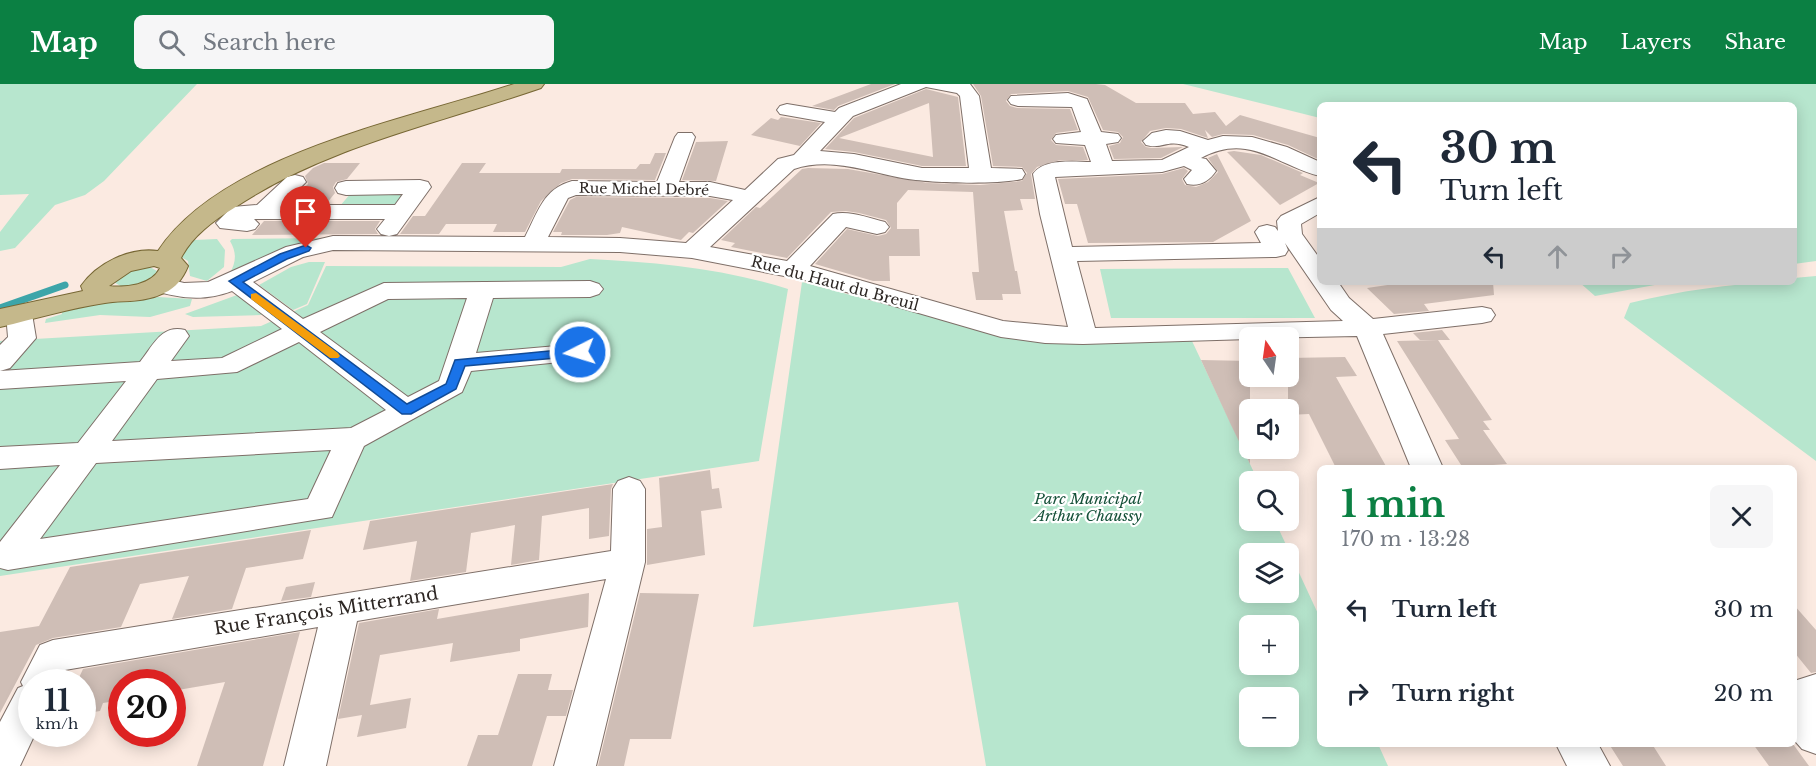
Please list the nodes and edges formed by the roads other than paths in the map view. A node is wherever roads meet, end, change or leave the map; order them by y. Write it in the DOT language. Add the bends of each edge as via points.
graph roads {
  1 [pos="534,84"];
  2 [pos="918,84"];
  3 [pos="933,84"];
  4 [pos="1018,100"];
  5 [pos="787,110"];
  6 [pos="839,119"];
  7 [pos="685,137"];
  8 [pos="1102,138"];
  9 [pos="1063,139"];
  10 [pos="1153,141"];
  11 [pos="1206,147"];
  12 [pos="802,158"];
  13 [pos="1184,159"];
  14 [pos="1104,168"];
  15 [pos="1317,169"];
  16 [pos="981,174"];
  17 [pos="1014,174"];
  18 [pos="1195,179"];
  19 [pos="295,182"];
  20 [pos="665,189"];
  21 [pos="749,197"];
  22 [pos="1317,206"];
  23 [pos="310,212"];
  24 [pos="402,212"];
  25 [pos="200,219"];
  26 [pos="877,227"];
  27 [pos="1267,232"];
  28 [pos="378,243"];
  29 [pos="533,244"];
  30 [pos="692,251"];
  31 [pos="1064,254"];
  32 [pos="794,270"];
  33 [pos="163,272"];
  34 [pos="1317,272"];
  35 [pos="108,281"];
  36 [pos="235,281"];
  37 [pos="1326,285"];
  38 [pos="590,289"];
  39 [pos="482,290"];
  40 [pos="15,315"];
  41 [pos="1482,315"];
  42 [pos="1366,328"];
  43 [pos="301,331"];
  44 [pos="175,336"];
  45 [pos="1083,336"];
  46 [pos="580,352"];
  47 [pos="0,362"];
  48 [pos="459,363"];
  49 [pos="149,371"];
  50 [pos="0,380"];
  51 [pos="407,411"];
  52 [pos="352,438"];
  53 [pos="87,453"];
  54 [pos="0,458"];
  55 [pos="1426,465"];
  56 [pos="629,489"];
  57 [pos="4,557"];
  58 [pos="628,562"];
  59 [pos="341,609"];
  60 [pos="46,669"];
  61 [pos="1803,695"];
  62 [pos="18,728"];
  63 [pos="1816,736"];
  64 [pos="1578,747"];
  65 [pos="0,763"];
  66 [pos="305,766"];
  67 [pos="575,766"];
  68 [pos="1589,766"];
  1 -- 25 [label="main road" via="351,141 282,168"];
  2 -- 6 [label="street" via="846,112"];
  3 -- 16 [label="street" via="963,88 969,96"];
  4 -- 8 [label="street" via="1068,99 1080,103"];
  5 -- 6 [label="street"];
  6 -- 12 [label="street"];
  7 -- 20 [label="street"];
  8 -- 9 [label="street"];
  8 -- 14 [label="street"];
  10 -- 11 [label="street" via="1158,137 1176,137"];
  11 -- 13 [label="street"];
  11 -- 15 [label="street" via="1229,141 1252,143"];
  12 -- 16 [label="street" via="837,158 921,174"];
  12 -- 21 [label="street" via="786,164"];
  13 -- 14 [label="street" via="1162,166"];
  13 -- 18 [label="street" via="1205,171"];
  14 -- 31 [label="street" via="1044,174"];
  16 -- 17 [label="street"];
  19 -- 23 [label="street" via="255,218"];
  20 -- 21 [label="street, Rue Michel Debré" via="710,189"];
  20 -- 29 [label="street, Rue Michel Debré" via="572,188 559,194"];
  21 -- 30 [label="street"];
  22 -- 34 [label="street" via="1289,221 1290,234"];
  23 -- 24 [label="street"];
  23 -- 24 [label="street" via="341,186 420,187"];
  24 -- 28 [label="street"];
  25 -- 33 [label="main road" via="174,244"];
  25 -- 35 [label="main road"];
  26 -- 32 [label="street" via="841,219"];
  27 -- 31 [label="street" via="1276,250"];
  28 -- 29 [label="street, Rue du Haut du Breuil"];
  28 -- 36 [label="street, Rue du Haut du Breuil" via="333,243 306,248"];
  29 -- 30 [label="street, Rue du Haut du Breuil"];
  30 -- 32 [label="street, Rue du Haut du Breuil"];
  31 -- 45 [label="street"];
  32 -- 45 [label="street, Rue du Haut du Breuil" via="1001,329"];
  33 -- 35 [label="main road" via="132,295"];
  33 -- 36 [label="street, Rue du Haut du Breuil" via="184,291 211,290"];
  35 -- 40 [label="main road"];
  36 -- 43 [label="street"];
  37 -- 42 [label="street"];
  38 -- 39 [label="street"];
  39 -- 43 [label="street" via="384,291"];
  39 -- 48 [label="street"];
  40 -- 47 [label="street" via="22,338"];
  41 -- 42 [label="street, Rue du Haut du Breuil"];
  42 -- 45 [label="street, Rue du Haut du Breuil"];
  42 -- 55 [label="street"];
  43 -- 49 [label="street" via="227,366"];
  43 -- 51 [label="street"];
  44 -- 49 [label="street"];
  46 -- 48 [label="street"];
  48 -- 51 [label="street" via="452,386"];
  49 -- 50 [label="street"];
  49 -- 53 [label="street"];
  51 -- 52 [label="street"];
  52 -- 53 [label="street"];
  52 -- 57 [label="street" via="320,509"];
  53 -- 54 [label="street"];
  53 -- 57 [label="street"];
  56 -- 58 [label="street"];
  58 -- 59 [label="street, Rue François Mitterrand"];
  58 -- 67 [label="street"];
  59 -- 60 [label="street, Rue François Mitterrand" via="53,656"];
  59 -- 66 [label="street"];
  61 -- 63 [label="street" via="1799,710 1803,722"];
  62 -- 65 [label="street"];
  64 -- 68 [label="street"];
}
